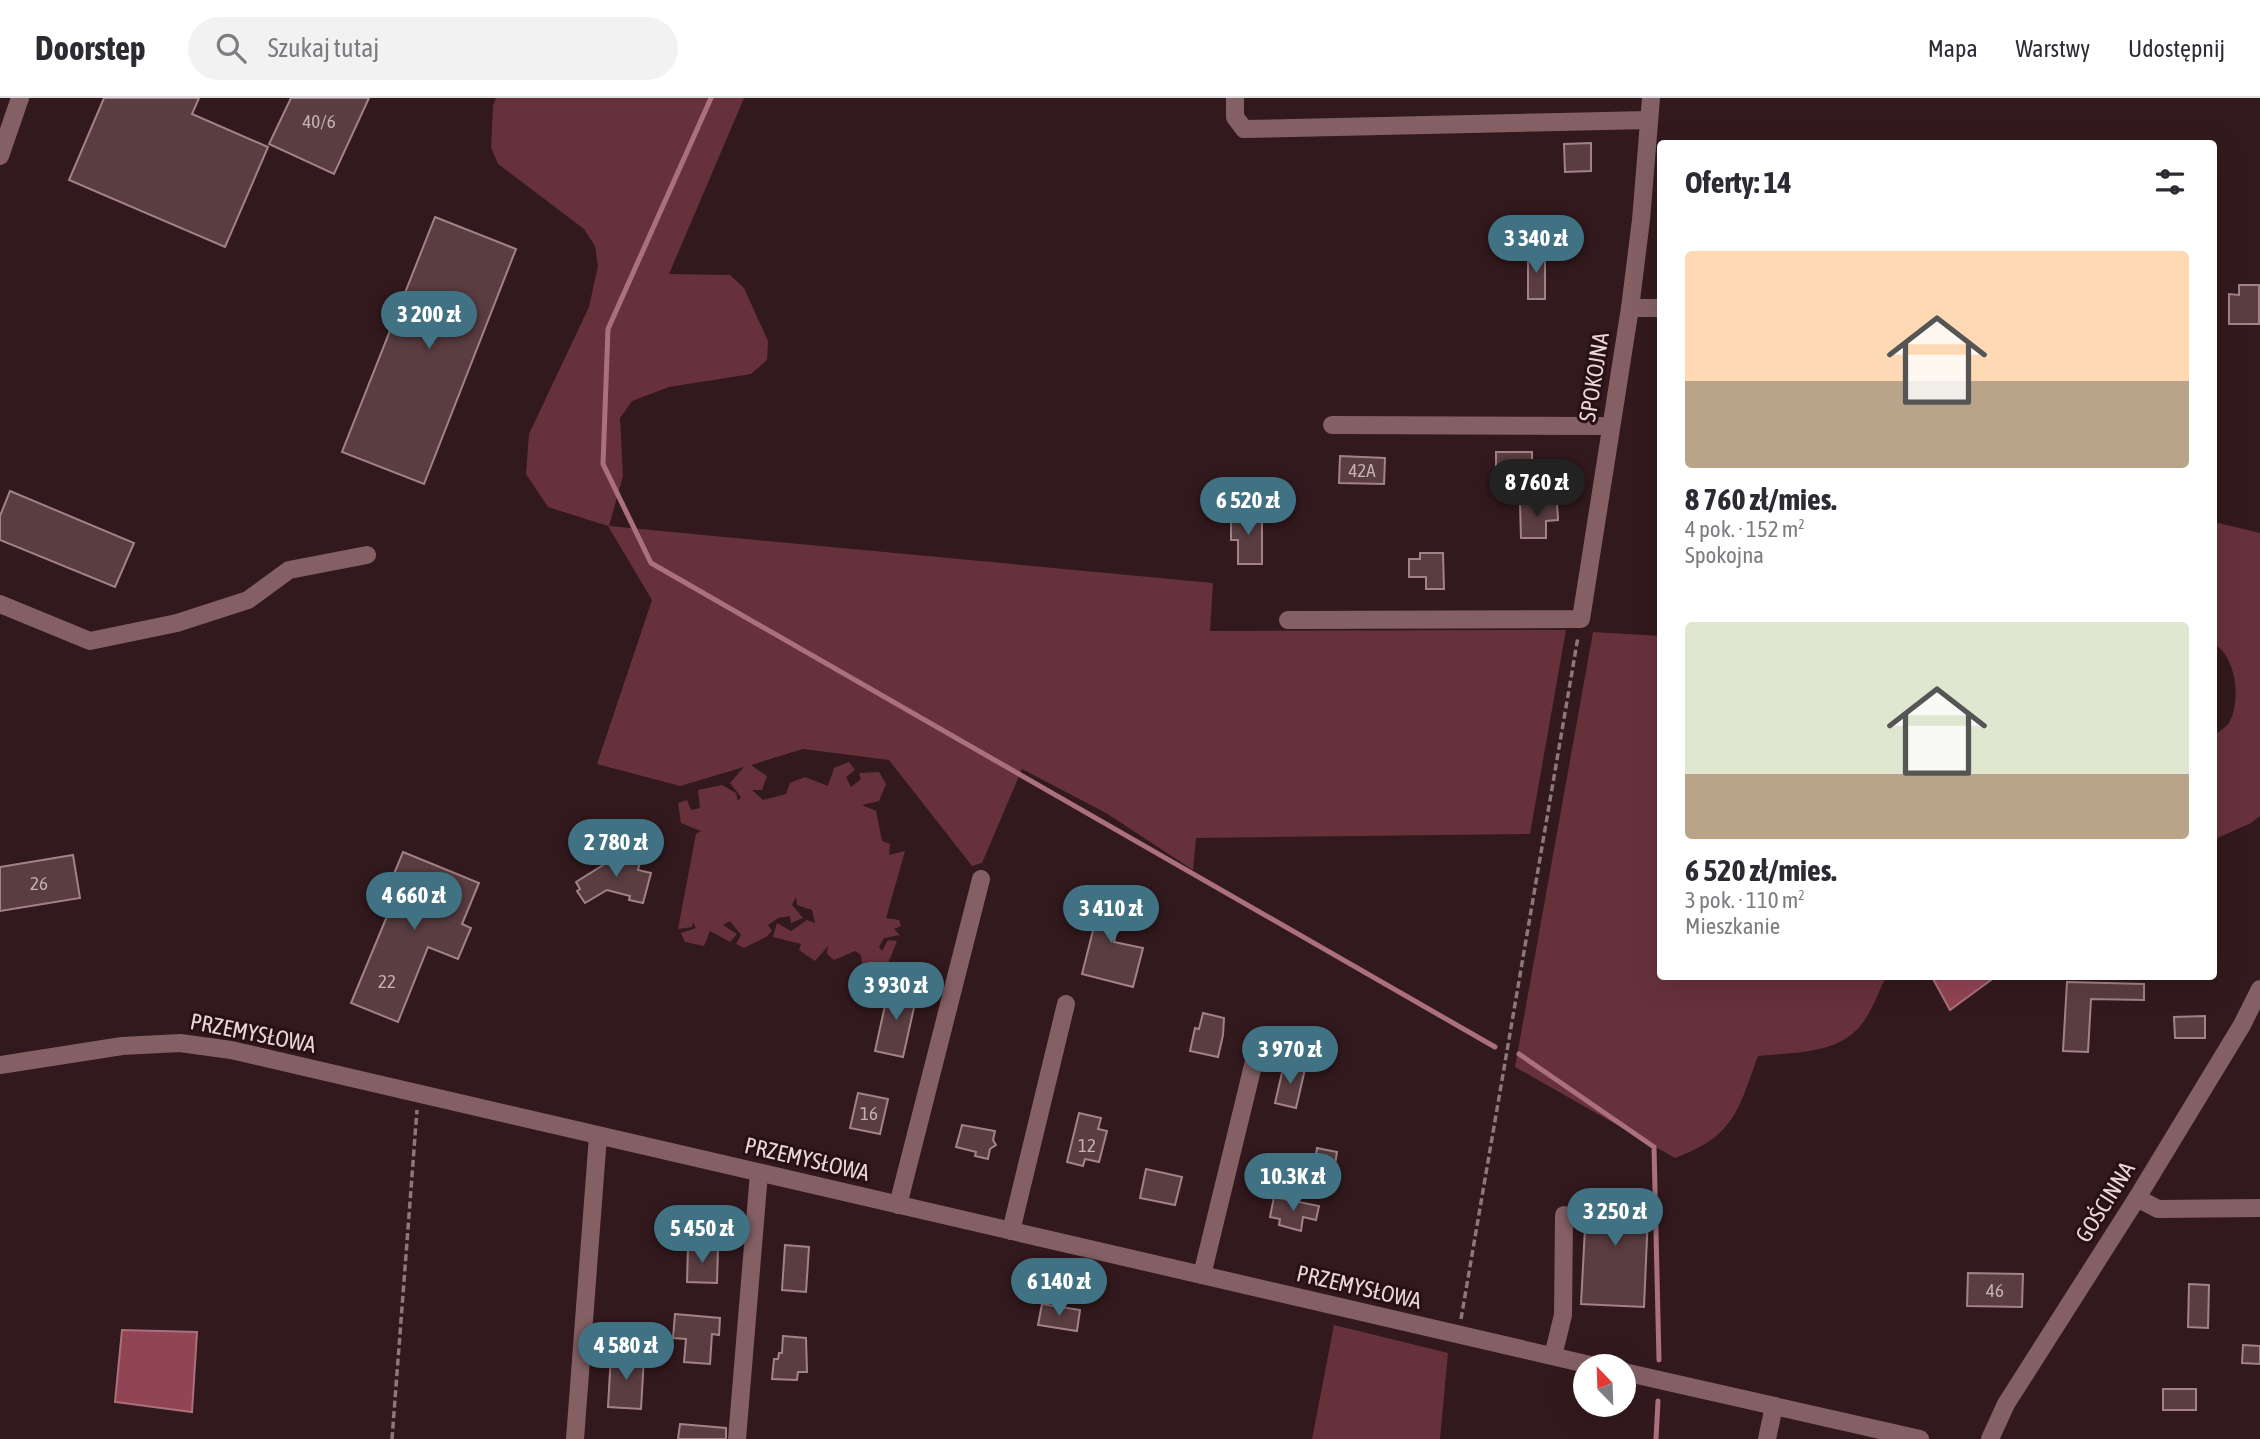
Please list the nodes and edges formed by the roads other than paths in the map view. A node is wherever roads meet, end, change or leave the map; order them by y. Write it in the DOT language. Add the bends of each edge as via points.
graph roads {
  1 [pos="20,98"];
  2 [pos="1235,98"];
  3 [pos="1651,98"];
  4 [pos="1649,120"];
  5 [pos="0,156"];
  6 [pos="1630,308"];
  7 [pos="1657,308"];
  8 [pos="1332,425"];
  9 [pos="1611,426"];
  10 [pos="367,555"];
  11 [pos="0,604"];
  12 [pos="1288,620"];
  13 [pos="981,879"];
  14 [pos="2260,989"];
  15 [pos="1066,1004"];
  16 [pos="1257,1049"];
  17 [pos="0,1065"];
  18 [pos="598,1136"];
  19 [pos="759,1173"];
  20 [pos="2137,1198"];
  21 [pos="898,1205"];
  22 [pos="2260,1208"];
  23 [pos="1564,1215"];
  24 [pos="1012,1231"];
  25 [pos="1202,1275"];
  26 [pos="1553,1356"];
  27 [pos="1573,1361"];
  28 [pos="1636,1375"];
  29 [pos="1774,1406"];
  30 [pos="575,1439"];
  31 [pos="737,1439"];
  32 [pos="1767,1439"];
  33 [pos="1920,1439"];
  34 [pos="1990,1439"];
  1 -- 5 [label="street"];
  2 -- 4 [label="street" via="1235,117 1244,129"];
  3 -- 4 [label="street, SPOKOJNA"];
  4 -- 6 [label="street, SPOKOJNA"];
  6 -- 7 [label="street, SPOKOJNA"];
  6 -- 9 [label="street, SPOKOJNA"];
  8 -- 9 [label="street"];
  9 -- 12 [label="street, SPOKOJNA" via="1581,620"];
  10 -- 11 [label="street" via="289,570 248,600 177,623 90,641"];
  13 -- 21 [label="street"];
  14 -- 20 [label="street, GOŚCINNA"];
  15 -- 24 [label="street"];
  16 -- 25 [label="street"];
  17 -- 18 [label="street, PRZEMYSŁOWA" via="122,1046 180,1044 231,1050"];
  18 -- 19 [label="street, PRZEMYSŁOWA"];
  18 -- 30 [label="street"];
  19 -- 21 [label="street, PRZEMYSŁOWA"];
  19 -- 31 [label="street"];
  20 -- 22 [label="street" via="2158,1209"];
  20 -- 34 [label="street, GOŚCINNA" via="2006,1404"];
  21 -- 24 [label="street, PRZEMYSŁOWA"];
  23 -- 26 [label="street" via="1563,1315"];
  24 -- 25 [label="street, PRZEMYSŁOWA"];
  25 -- 26 [label="street, PRZEMYSŁOWA"];
  26 -- 27 [label="street, PRZEMYSŁOWA"];
  28 -- 29 [label="street"];
  29 -- 32 [label="street"];
  29 -- 33 [label="street"];
}
